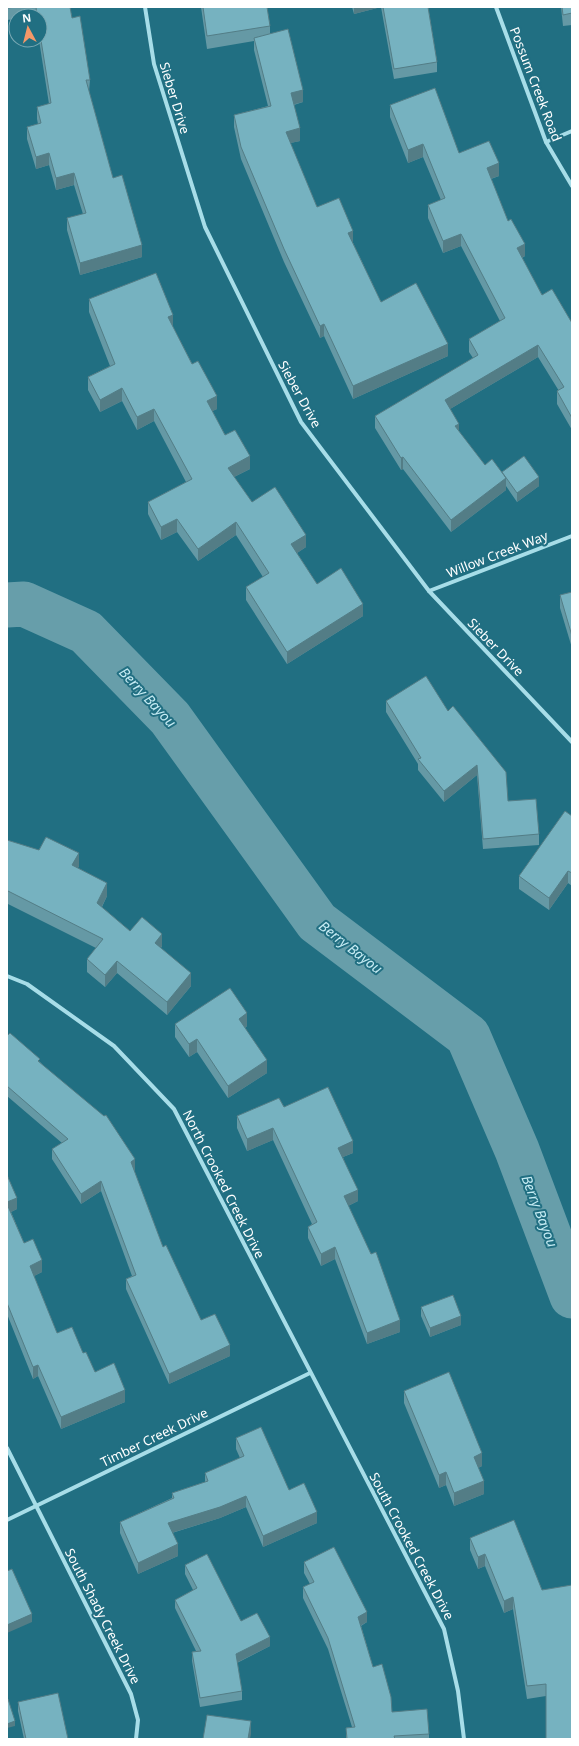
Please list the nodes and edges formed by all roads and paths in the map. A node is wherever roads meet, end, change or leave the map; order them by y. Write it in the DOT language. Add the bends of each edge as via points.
graph roads {
  1 [pos="145,7"];
  2 [pos="496,7"];
  3 [pos="572,131"];
  4 [pos="546,142"];
  5 [pos="572,186"];
  6 [pos="572,536"];
  7 [pos="428,591"];
  8 [pos="572,742"];
  9 [pos="7,976"];
  10 [pos="310,1373"];
  11 [pos="7,1448"];
  12 [pos="37,1505"];
  13 [pos="7,1520"];
  14 [pos="136,1739"];
  15 [pos="464,1739"];
  1 -- 7 [label="street, Sieber Drive" via="154,64 205,227 301,422"];
  2 -- 4 [label="street, Possum Creek Road"];
  3 -- 4 [label="street"];
  4 -- 5 [label="street, Possum Creek Road"];
  6 -- 7 [label="street, Willow Creek Way"];
  7 -- 8 [label="street, Sieber Drive"];
  9 -- 10 [label="street, North Crooked Creek Drive" via="27,984 114,1046 174,1109"];
  10 -- 12 [label="street, Timber Creek Drive"];
  10 -- 15 [label="street, South Crooked Creek Drive" via="444,1629 458,1691"];
  11 -- 12 [label="street, South Shady Creek Drive"];
  12 -- 13 [label="street, Timber Creek Drive"];
  12 -- 14 [label="street, South Shady Creek Drive" via="131,1694 138,1720"];
}
